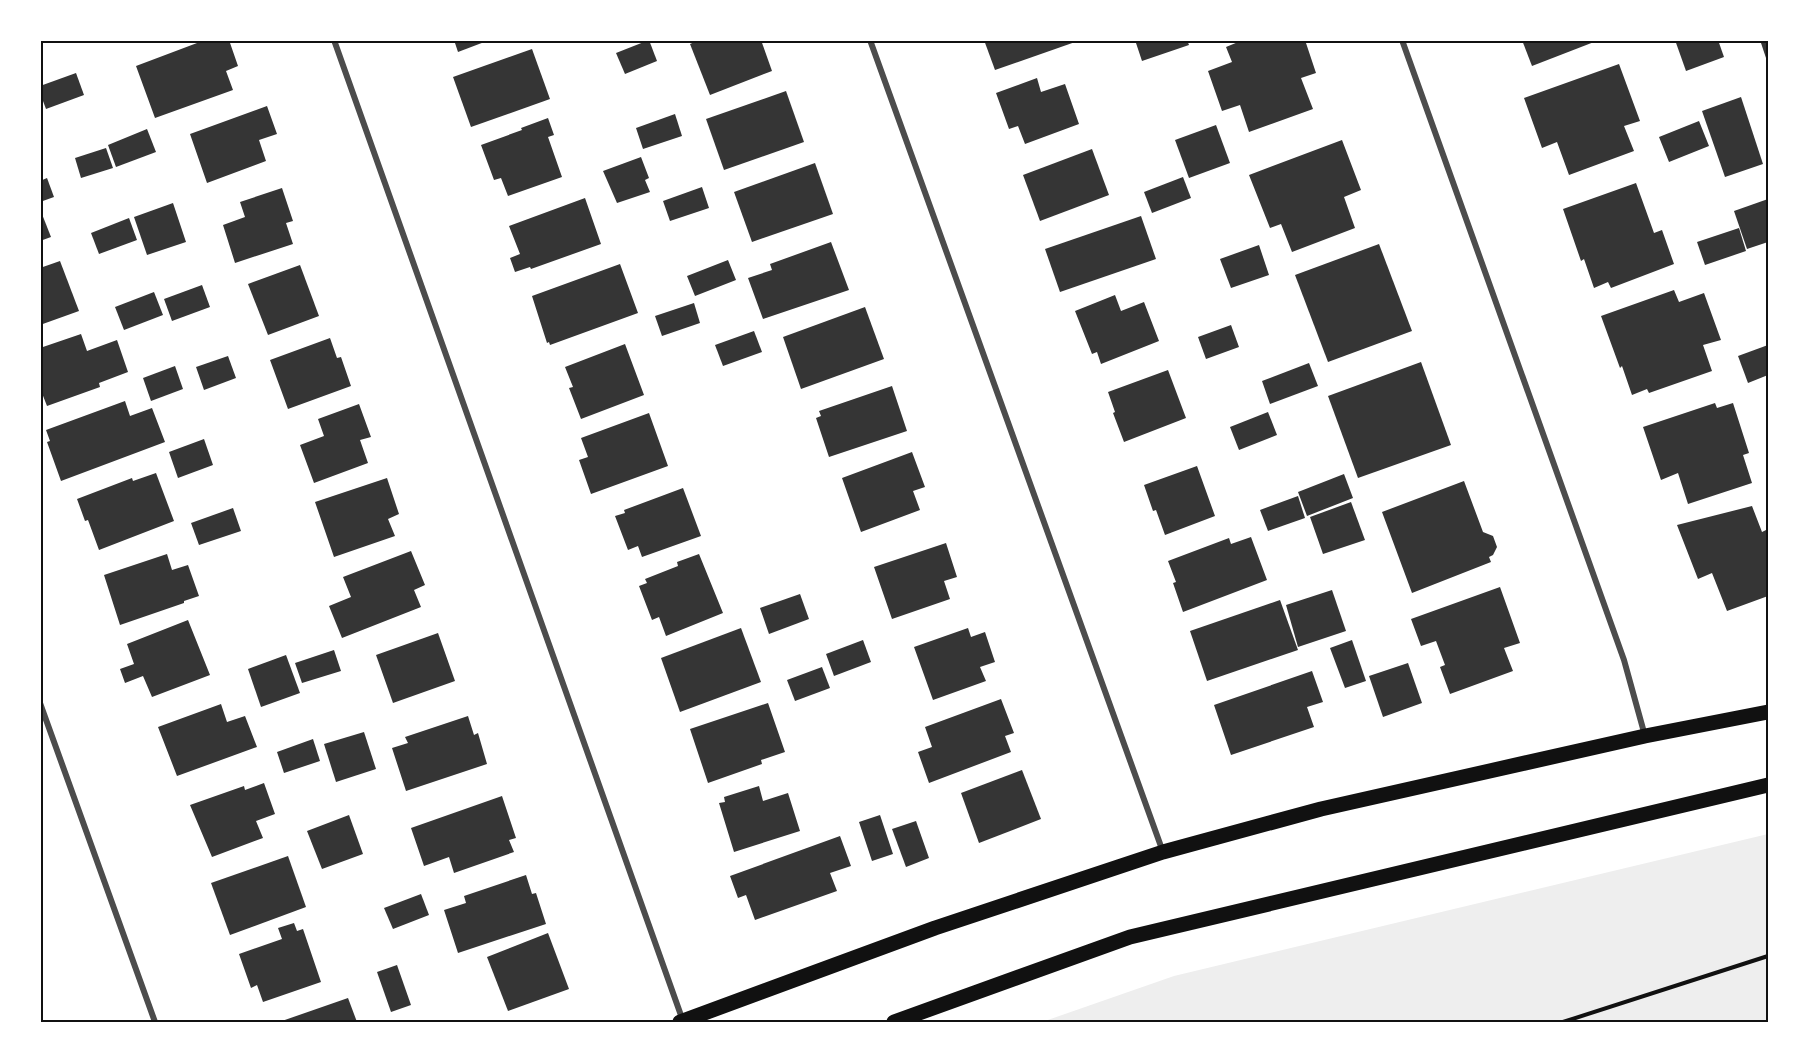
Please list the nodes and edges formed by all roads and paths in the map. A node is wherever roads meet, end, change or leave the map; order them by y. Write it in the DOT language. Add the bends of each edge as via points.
graph roads {
  1 [pos="334,40"];
  2 [pos="870,40"];
  3 [pos="1402,40"];
  4 [pos="40,703"];
  5 [pos="1768,712"];
  6 [pos="1645,736"];
  7 [pos="1768,785"];
  8 [pos="1163,852"];
  9 [pos="1768,956"];
  10 [pos="682,1022"];
  11 [pos="155,1023"];
  12 [pos="894,1023"];
  13 [pos="1563,1023"];
  1 -- 10 [label="street"];
  2 -- 8 [label="street"];
  3 -- 6 [label="street" via="1624,660"];
  4 -- 11 [label="street"];
  5 -- 6 [label="main road"];
  6 -- 8 [label="main road" via="1321,810"];
  7 -- 12 [label="main road" via="1130,937"];
  8 -- 10 [label="main road" via="935,928"];
  9 -- 13 [label="path"];
}
